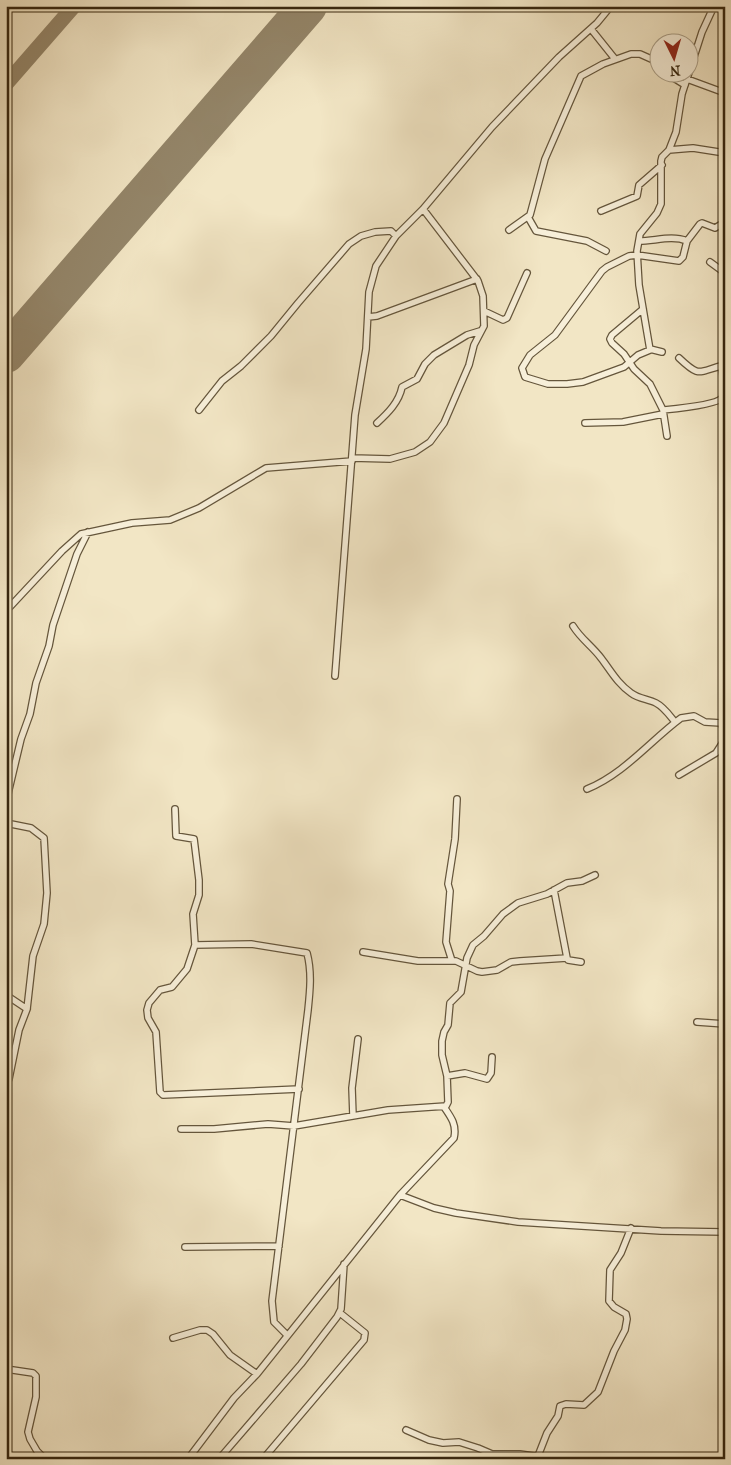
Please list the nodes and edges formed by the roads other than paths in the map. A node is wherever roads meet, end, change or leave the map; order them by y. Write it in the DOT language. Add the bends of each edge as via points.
graph roads {
  1 [pos="611,6"];
  2 [pos="714,6"];
  3 [pos="591,29"];
  4 [pos="698,44"];
  5 [pos="648,58"];
  6 [pos="615,59"];
  7 [pos="686,82"];
  8 [pos="725,93"];
  9 [pos="669,150"];
  10 [pos="725,153"];
  11 [pos="662,165"];
  12 [pos="423,209"];
  13 [pos="600,211"];
  14 [pos="528,217"];
  15 [pos="725,222"];
  16 [pos="509,230"];
  17 [pos="396,236"];
  18 [pos="639,241"];
  19 [pos="687,241"];
  20 [pos="606,251"];
  21 [pos="637,255"];
  22 [pos="710,262"];
  23 [pos="527,273"];
  24 [pos="725,273"];
  25 [pos="476,279"];
  26 [pos="644,309"];
  27 [pos="484,311"];
  28 [pos="368,317"];
  29 [pos="480,331"];
  30 [pos="650,349"];
  31 [pos="662,352"];
  32 [pos="679,358"];
  33 [pos="628,362"];
  34 [pos="723,366"];
  35 [pos="199,410"];
  36 [pos="663,412"];
  37 [pos="585,422"];
  38 [pos="377,423"];
  39 [pos="667,436"];
  40 [pos="352,460"];
  41 [pos="88,532"];
  42 [pos="6,610"];
  43 [pos="573,626"];
  44 [pos="335,676"];
  45 [pos="675,722"];
  46 [pos="725,732"];
  47 [pos="725,739"];
  48 [pos="679,775"];
  49 [pos="587,788"];
  50 [pos="457,800"];
  51 [pos="6,802"];
  52 [pos="175,809"];
  53 [pos="6,823"];
  54 [pos="594,875"];
  55 [pos="554,890"];
  56 [pos="195,946"];
  57 [pos="363,952"];
  58 [pos="566,958"];
  59 [pos="452,961"];
  60 [pos="581,962"];
  61 [pos="466,965"];
  62 [pos="6,995"];
  63 [pos="27,1009"];
  64 [pos="697,1022"];
  65 [pos="725,1024"];
  66 [pos="358,1039"];
  67 [pos="492,1057"];
  68 [pos="447,1076"];
  69 [pos="6,1084"];
  70 [pos="299,1089"];
  71 [pos="444,1107"];
  72 [pos="353,1116"];
  73 [pos="294,1126"];
  74 [pos="181,1129"];
  75 [pos="400,1195"];
  76 [pos="631,1228"];
  77 [pos="725,1232"];
  78 [pos="279,1246"];
  79 [pos="185,1247"];
  80 [pos="344,1264"];
  81 [pos="340,1313"];
  82 [pos="287,1335"];
  83 [pos="173,1338"];
  84 [pos="6,1369"];
  85 [pos="257,1374"];
  86 [pos="406,1430"];
  87 [pos="542,1449"];
  88 [pos="546,1456"];
  89 [pos="536,1457"];
  90 [pos="45,1459"];
  91 [pos="188,1459"];
  92 [pos="219,1459"];
  93 [pos="262,1459"];
  94 [pos="554,1459"];
  1 -- 3 [label="street"];
  2 -- 4 [label="street"];
  3 -- 6 [label="street"];
  3 -- 12 [label="street" via="559,57 492,127"];
  5 -- 6 [label="street" via="631,54"];
  6 -- 14 [label="street" via="581,76 545,159"];
  7 -- 8 [label="street"];
  7 -- 9 [label="street" via="679,123"];
  9 -- 10 [label="street" via="693,148"];
  9 -- 11 [label="street" via="662,157"];
  11 -- 13 [label="street" via="639,186 637,196"];
  11 -- 18 [label="street" via="661,204 640,234"];
  12 -- 17 [label="street"];
  12 -- 25 [label="street"];
  14 -- 16 [label="street"];
  14 -- 20 [label="street" via="536,231 587,241"];
  15 -- 19 [label="street" via="715,228 700,223"];
  17 -- 28 [label="street" via="376,266 369,292"];
  17 -- 35 [label="street" via="391,231 375,232 348,244 271,336 222,381"];
  18 -- 19 [label="street" via="671,238"];
  18 -- 21 [label="street"];
  19 -- 21 [label="street" via="679,261"];
  21 -- 26 [label="street"];
  21 -- 33 [label="street" via="602,271 555,335 530,355 522,371 525,377 534,381 567,384 592,379 624,367"];
  22 -- 24 [label="street"];
  23 -- 27 [label="street" via="507,318 503,320"];
  25 -- 27 [label="street" via="483,296"];
  25 -- 28 [label="street"];
  26 -- 30 [label="street"];
  26 -- 33 [label="street" via="610,337"];
  27 -- 29 [label="street" via="484,326"];
  28 -- 40 [label="street"];
  29 -- 38 [label="street" via="430,358 417,379 402,386 389,413"];
  29 -- 40 [label="street" via="444,423 430,442 415,452 390,459"];
  30 -- 31 [label="street"];
  30 -- 33 [label="street"];
  32 -- 34 [label="street" via="696,372"];
  33 -- 36 [label="street" via="650,384"];
  34 -- 36 [label="street" via="722,398"];
  36 -- 37 [label="street" via="623,422"];
  36 -- 39 [label="street"];
  40 -- 41 [label="street" via="266,468 199,508 170,520 132,523"];
  40 -- 44 [label="street"];
  41 -- 42 [label="street" via="66,547"];
  41 -- 51 [label="street" via="77,554 53,625"];
  43 -- 45 [label="street" via="623,687 633,695 660,705"];
  45 -- 46 [label="street" via="694,716 705,722 721,723"];
  45 -- 49 [label="street" via="621,768"];
  47 -- 48 [label="street" via="716,753"];
  50 -- 59 [label="street" via="446,942"];
  52 -- 56 [label="street" via="176,836 194,839 199,880 199,895 193,914"];
  53 -- 63 [label="street" via="31,828 45,841 46,913 33,956"];
  54 -- 55 [label="street"];
  55 -- 58 [label="street"];
  55 -- 61 [label="street" via="509,908 475,942"];
  56 -- 70 [label="street" via="251,944 307,953 310,986"];
  56 -- 70 [label="street" via="187,969 172,987 160,990 147,1010 156,1032 161,1094"];
  57 -- 59 [label="street" via="418,961"];
  58 -- 60 [label="street"];
  58 -- 61 [label="street" via="511,962 497,970 482,972"];
  59 -- 61 [label="street"];
  61 -- 68 [label="street" via="461,992 450,1003 448,1025 442,1041"];
  62 -- 63 [label="street"];
  63 -- 69 [label="street"];
  64 -- 65 [label="street"];
  66 -- 72 [label="street" via="352,1088"];
  67 -- 68 [label="street" via="487,1078 465,1073"];
  68 -- 71 [label="street" via="448,1102"];
  70 -- 73 [label="street"];
  71 -- 72 [label="street" via="388,1110"];
  71 -- 75 [label="street" via="454,1122 454,1138"];
  72 -- 73 [label="street"];
  73 -- 74 [label="street" via="268,1124"];
  73 -- 78 [label="street"];
  75 -- 76 [label="street" via="434,1208 476,1216"];
  75 -- 80 [label="street"];
  76 -- 77 [label="street"];
  76 -- 87 [label="street" via="621,1253 611,1266 610,1276 609,1301 626,1314 625,1330 598,1392 584,1405 560,1406"];
  78 -- 79 [label="street"];
  78 -- 82 [label="street" via="272,1312 274,1322"];
  80 -- 81 [label="street"];
  80 -- 82 [label="street"];
  81 -- 92 [label="street" via="302,1364"];
  81 -- 93 [label="street" via="365,1333 364,1340"];
  82 -- 85 [label="street"];
  83 -- 85 [label="street" via="207,1330 230,1356"];
  84 -- 90 [label="street" via="36,1376 36,1397 28,1432"];
  85 -- 91 [label="street" via="234,1398"];
  86 -- 89 [label="street" via="429,1440 460,1442 492,1454"];
  87 -- 88 [label="street"];
  87 -- 89 [label="street"];
  88 -- 89 [label="street"];
  88 -- 94 [label="street"];
}
